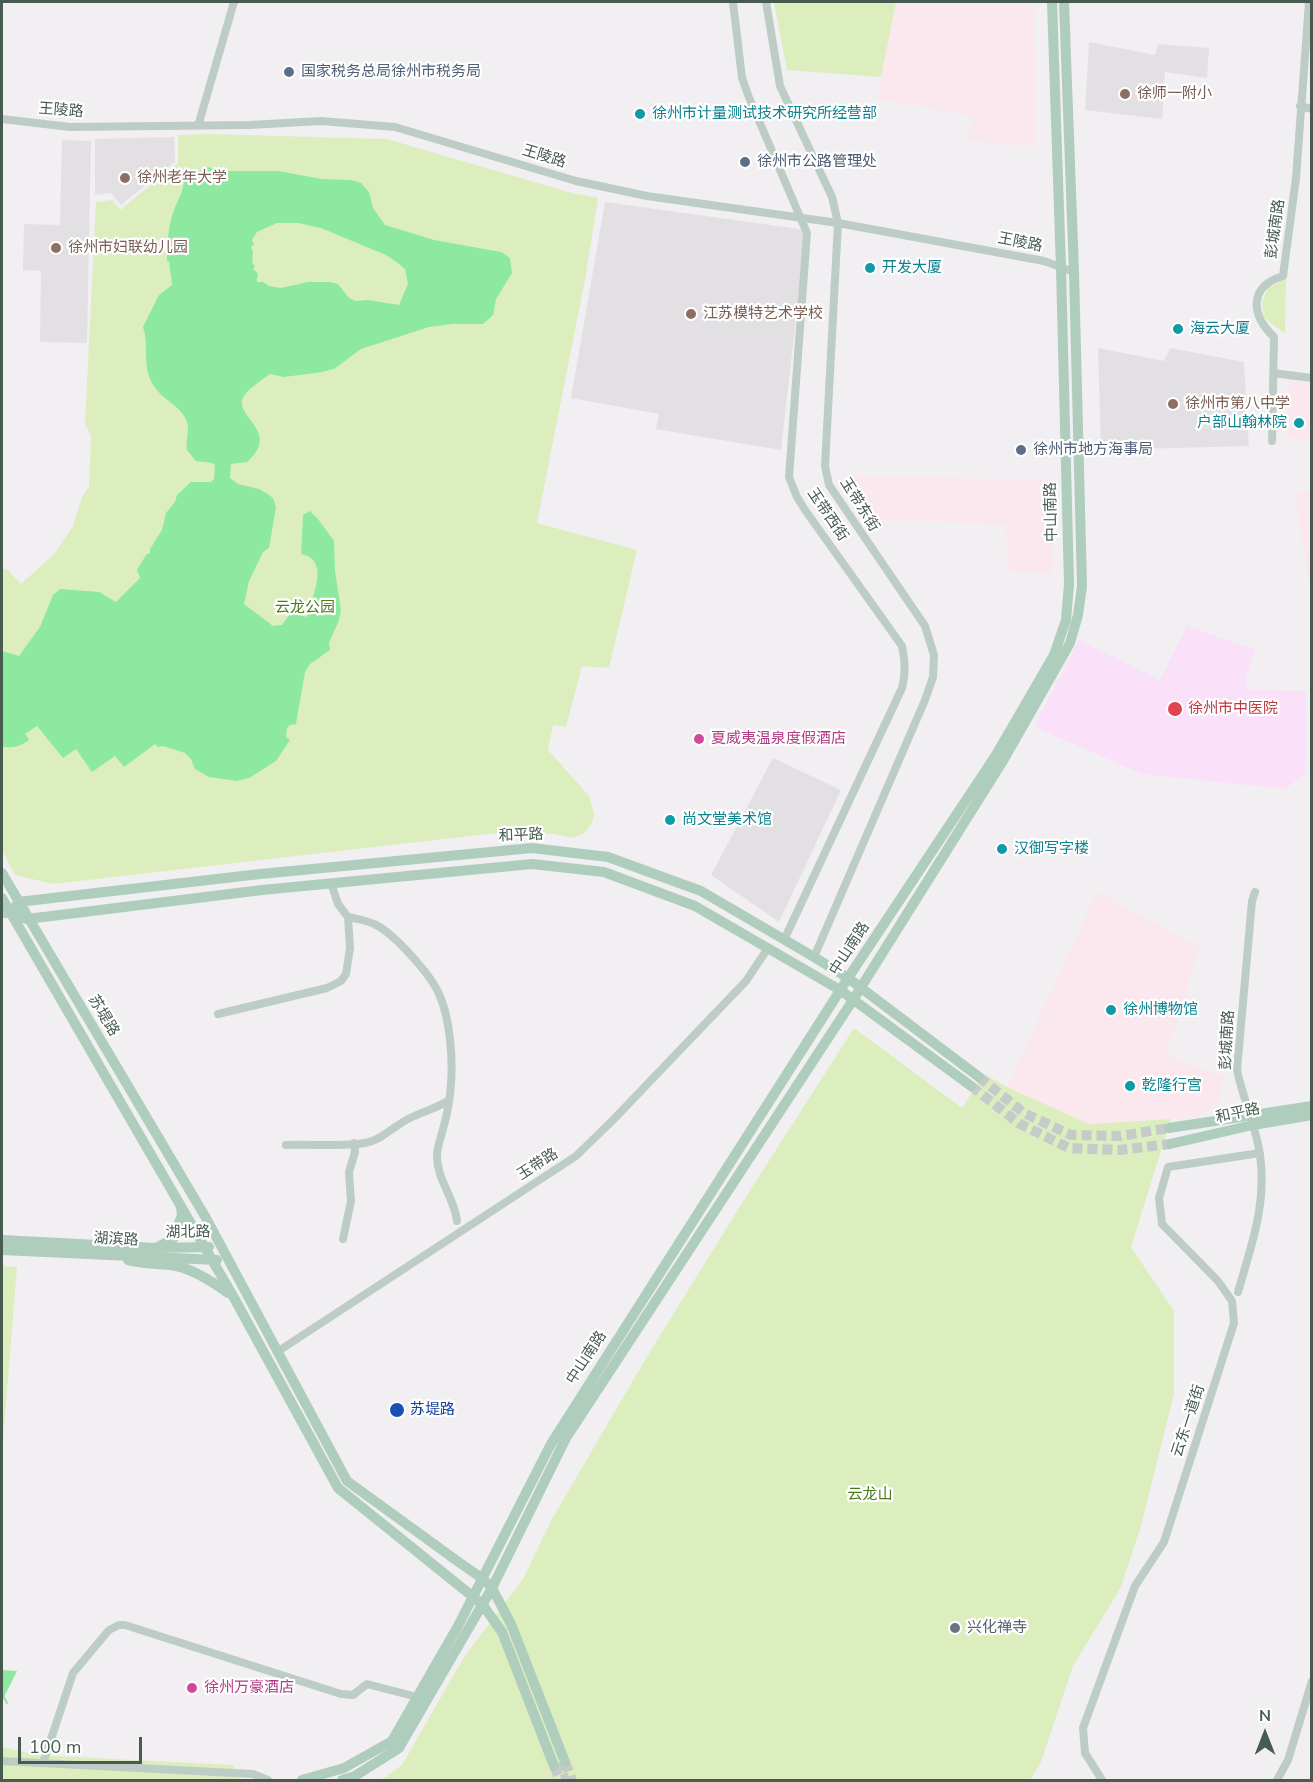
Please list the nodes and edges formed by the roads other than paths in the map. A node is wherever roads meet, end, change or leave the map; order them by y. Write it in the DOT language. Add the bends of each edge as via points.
graph roads {
  1 [pos="234,2"];
  2 [pos="733,2"];
  3 [pos="766,2"];
  4 [pos="1052,2"];
  5 [pos="1064,2"];
  6 [pos="1309,2"];
  7 [pos="1300,106"];
  8 [pos="1311,109"];
  9 [pos="2,119"];
  10 [pos="198,126"];
  11 [pos="806,219"];
  12 [pos="838,223"];
  13 [pos="1061,268"];
  14 [pos="1074,272"];
  15 [pos="1273,373"];
  16 [pos="1311,378"];
  17 [pos="1272,441"];
  18 [pos="2,873"];
  19 [pos="331,883"];
  20 [pos="1255,892"];
  21 [pos="2,898"];
  22 [pos="18,902"];
  23 [pos="6,914"];
  24 [pos="348,917"];
  25 [pos="27,919"];
  26 [pos="784,940"];
  27 [pos="768,948"];
  28 [pos="814,957"];
  29 [pos="848,978"];
  30 [pos="861,988"];
  31 [pos="840,990"];
  32 [pos="853,1000"];
  33 [pos="218,1014"];
  34 [pos="448,1101"];
  35 [pos="1311,1106"];
  36 [pos="1311,1115"];
  37 [pos="1251,1121"];
  38 [pos="1169,1128"];
  39 [pos="354,1143"];
  40 [pos="1170,1143"];
  41 [pos="286,1145"];
  42 [pos="1260,1153"];
  43 [pos="181,1205"];
  44 [pos="457,1221"];
  45 [pos="344,1239"];
  46 [pos="2,1240"];
  47 [pos="205,1247"];
  48 [pos="221,1247"];
  49 [pos="156,1248"];
  50 [pos="2,1250"];
  51 [pos="111,1254"];
  52 [pos="212,1260"];
  53 [pos="228,1260"];
  54 [pos="1238,1292"];
  55 [pos="233,1296"];
  56 [pos="279,1355"];
  57 [pos="483,1579"];
  58 [pos="492,1588"];
  59 [pos="477,1600"];
  60 [pos="1311,1681"];
  61 [pos="417,1697"];
  62 [pos="2,1761"];
  63 [pos="43,1763"];
  64 [pos="268,1780"];
  65 [pos="302,1780"];
  66 [pos="342,1780"];
  67 [pos="1102,1780"];
  68 [pos="1277,1780"];
  1 -- 10 [label="street"];
  2 -- 11 [label="street, 玉带西街" via="742,78"];
  3 -- 12 [label="street, 玉带东街" via="780,87 832,197"];
  4 -- 13 [label="main road, 中山南路"];
  5 -- 14 [label="main road, 中山南路"];
  6 -- 7 [label="street, 彭城南路"];
  7 -- 8 [label="street"];
  7 -- 15 [label="street, 彭城南路" via="1292,225 1283,276 1266,285 1255,305 1263,327 1274,337"];
  9 -- 10 [label="street, 王陵路" via="70,127"];
  10 -- 11 [label="street, 王陵路" via="321,121 395,127 576,181 647,196"];
  11 -- 12 [label="street, 王陵路"];
  11 -- 26 [label="street, 玉带西街" via="789,477 805,510 902,646 905,675"];
  12 -- 13 [label="street, 王陵路" via="1044,261"];
  12 -- 28 [label="street, 玉带东街" via="825,466 829,485 925,626 934,655 933,677 925,700"];
  13 -- 14 [label="street, 王陵路"];
  13 -- 29 [label="main road, 中山南路" via="1069,584 1066,620 1054,655 996,755"];
  14 -- 30 [label="main road, 中山南路" via="1082,586 1070,643 1004,759"];
  15 -- 16 [label="street"];
  15 -- 17 [label="street, 彭城南路"];
  18 -- 22 [label="main road, 苏堤路"];
  19 -- 24 [label="street" via="338,904"];
  19 -- 25 [label="main road, 和平路"];
  19 -- 27 [label="main road, 和平路" via="532,864 604,872 694,906"];
  20 -- 37 [label="street, 彭城南路" via="1238,1070"];
  21 -- 23 [label="main road, 苏堤路"];
  22 -- 23 [label="main road"];
  22 -- 25 [label="main road, 苏堤路"];
  22 -- 26 [label="main road, 和平路" via="532,848 608,857 701,891"];
  23 -- 25 [label="main road, 和平路"];
  23 -- 43 [label="main road, 苏堤路"];
  24 -- 33 [label="street" via="350,948 341,981 327,988"];
  24 -- 34 [label="street" via="376,924 389,932 438,991 452,1066"];
  25 -- 48 [label="main road, 苏堤路"];
  26 -- 28 [label="main road, 和平路"];
  27 -- 31 [label="main road, 和平路"];
  27 -- 56 [label="street, 玉带路" via="746,981 576,1156"];
  28 -- 29 [label="main road, 和平路"];
  29 -- 30 [label="main road, 和平路"];
  29 -- 31 [label="main road, 中山南路"];
  30 -- 32 [label="main road, 中山南路"];
  30 -- 32 [label="main road, 和平路" via="975,1082"];
  31 -- 32 [label="main road, 和平路"];
  31 -- 57 [label="main road, 中山南路" via="551,1444"];
  32 -- 58 [label="main road, 中山南路" via="566,1438"];
  34 -- 39 [label="street" via="380,1137"];
  34 -- 44 [label="street" via="437,1155 439,1172 452,1198"];
  35 -- 37 [label="main road, 和平路"];
  36 -- 37 [label="main road, 和平路"];
  37 -- 38 [label="main road, 和平路"];
  37 -- 40 [label="main road, 和平路"];
  37 -- 42 [label="street, 彭城南路"];
  39 -- 41 [label="street"];
  39 -- 45 [label="street" via="349,1172 351,1201"];
  42 -- 54 [label="street, 彭城南路" via="1261,1211"];
  42 -- 67 [label="street, 云东一道街" via="1168,1167 1159,1198 1162,1224 1218,1281 1232,1301 1234,1323 1164,1542 1135,1586 1083,1728 1085,1753"];
  43 -- 47 [label="main road, 苏堤路"];
  43 -- 49 [label="main road" via="182,1215 173,1239"];
  46 -- 49 [label="main road, 湖滨路"];
  47 -- 48 [label="main road, 湖北路"];
  47 -- 49 [label="main road, 湖北路"];
  47 -- 52 [label="main road, 苏堤路"];
  48 -- 53 [label="main road, 苏堤路"];
  50 -- 51 [label="main road, 湖滨路"];
  51 -- 52 [label="main road, 湖滨路"];
  51 -- 55 [label="main road" via="140,1263 178,1266 211,1280"];
  52 -- 53 [label="main road, 湖滨路"];
  52 -- 55 [label="main road, 苏堤路"];
  53 -- 56 [label="main road, 苏堤路"];
  55 -- 59 [label="main road, 苏堤路" via="338,1488"];
  56 -- 57 [label="main road, 苏堤路" via="347,1481"];
  57 -- 58 [label="main road, 苏堤路"];
  57 -- 59 [label="main road, 中山南路"];
  58 -- 59 [label="main road, 中山南路"];
  58 -- 59 [label="main road, 苏堤路" via="510,1624 560,1764 502,1632"];
  59 -- 61 [label="main road, 中山南路"];
  59 -- 66 [label="main road, 中山南路" via="399,1748"];
  60 -- 68 [label="street" via="1288,1760"];
  61 -- 63 [label="street" via="367,1684 353,1695 341,1694 119,1625 109,1630 72,1673"];
  61 -- 65 [label="main road, 中山南路" via="392,1741 344,1768"];
  62 -- 63 [label="street"];
  63 -- 64 [label="street" via="253,1774"];
}
